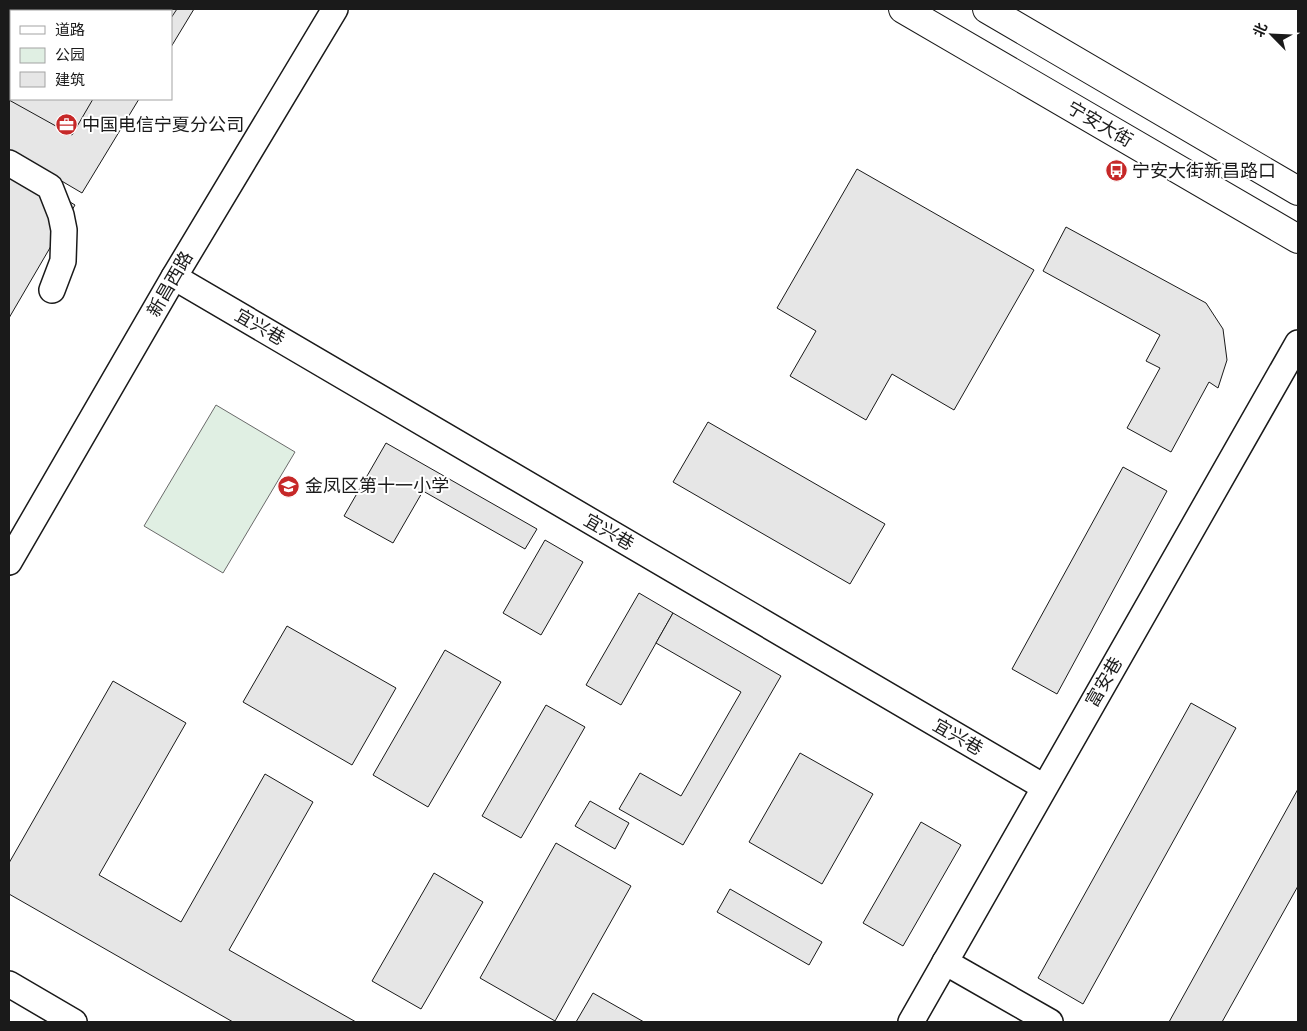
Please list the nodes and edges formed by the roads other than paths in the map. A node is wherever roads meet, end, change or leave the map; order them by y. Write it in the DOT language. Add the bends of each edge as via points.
graph roads {
  1 [pos="335,9"];
  2 [pos="903,9"];
  3 [pos="987,9"];
  4 [pos="9,163"];
  5 [pos="1298,191"];
  6 [pos="1298,239"];
  7 [pos="174,277"];
  8 [pos="52,290"];
  9 [pos="1298,343"];
  10 [pos="9,562"];
  11 [pos="1044,787"];
  12 [pos="945,962"];
  13 [pos="9,984"];
  14 [pos="74,1022"];
  15 [pos="911,1022"];
  16 [pos="1050,1022"];
  1 -- 7 [label="street, 新昌西路"];
  2 -- 6 [label="main road, 宁安大街"];
  3 -- 5 [label="main road"];
  4 -- 8 [label="street" via="50,187 61,215 64,253"];
  7 -- 10 [label="street, 新昌西路"];
  7 -- 11 [label="street, 宜兴巷"];
  9 -- 11 [label="street, 富安巷"];
  11 -- 12 [label="street, 富安巷"];
  12 -- 15 [label="street, 富安巷"];
  12 -- 16 [label="street"];
  13 -- 14 [label="street"];
}
